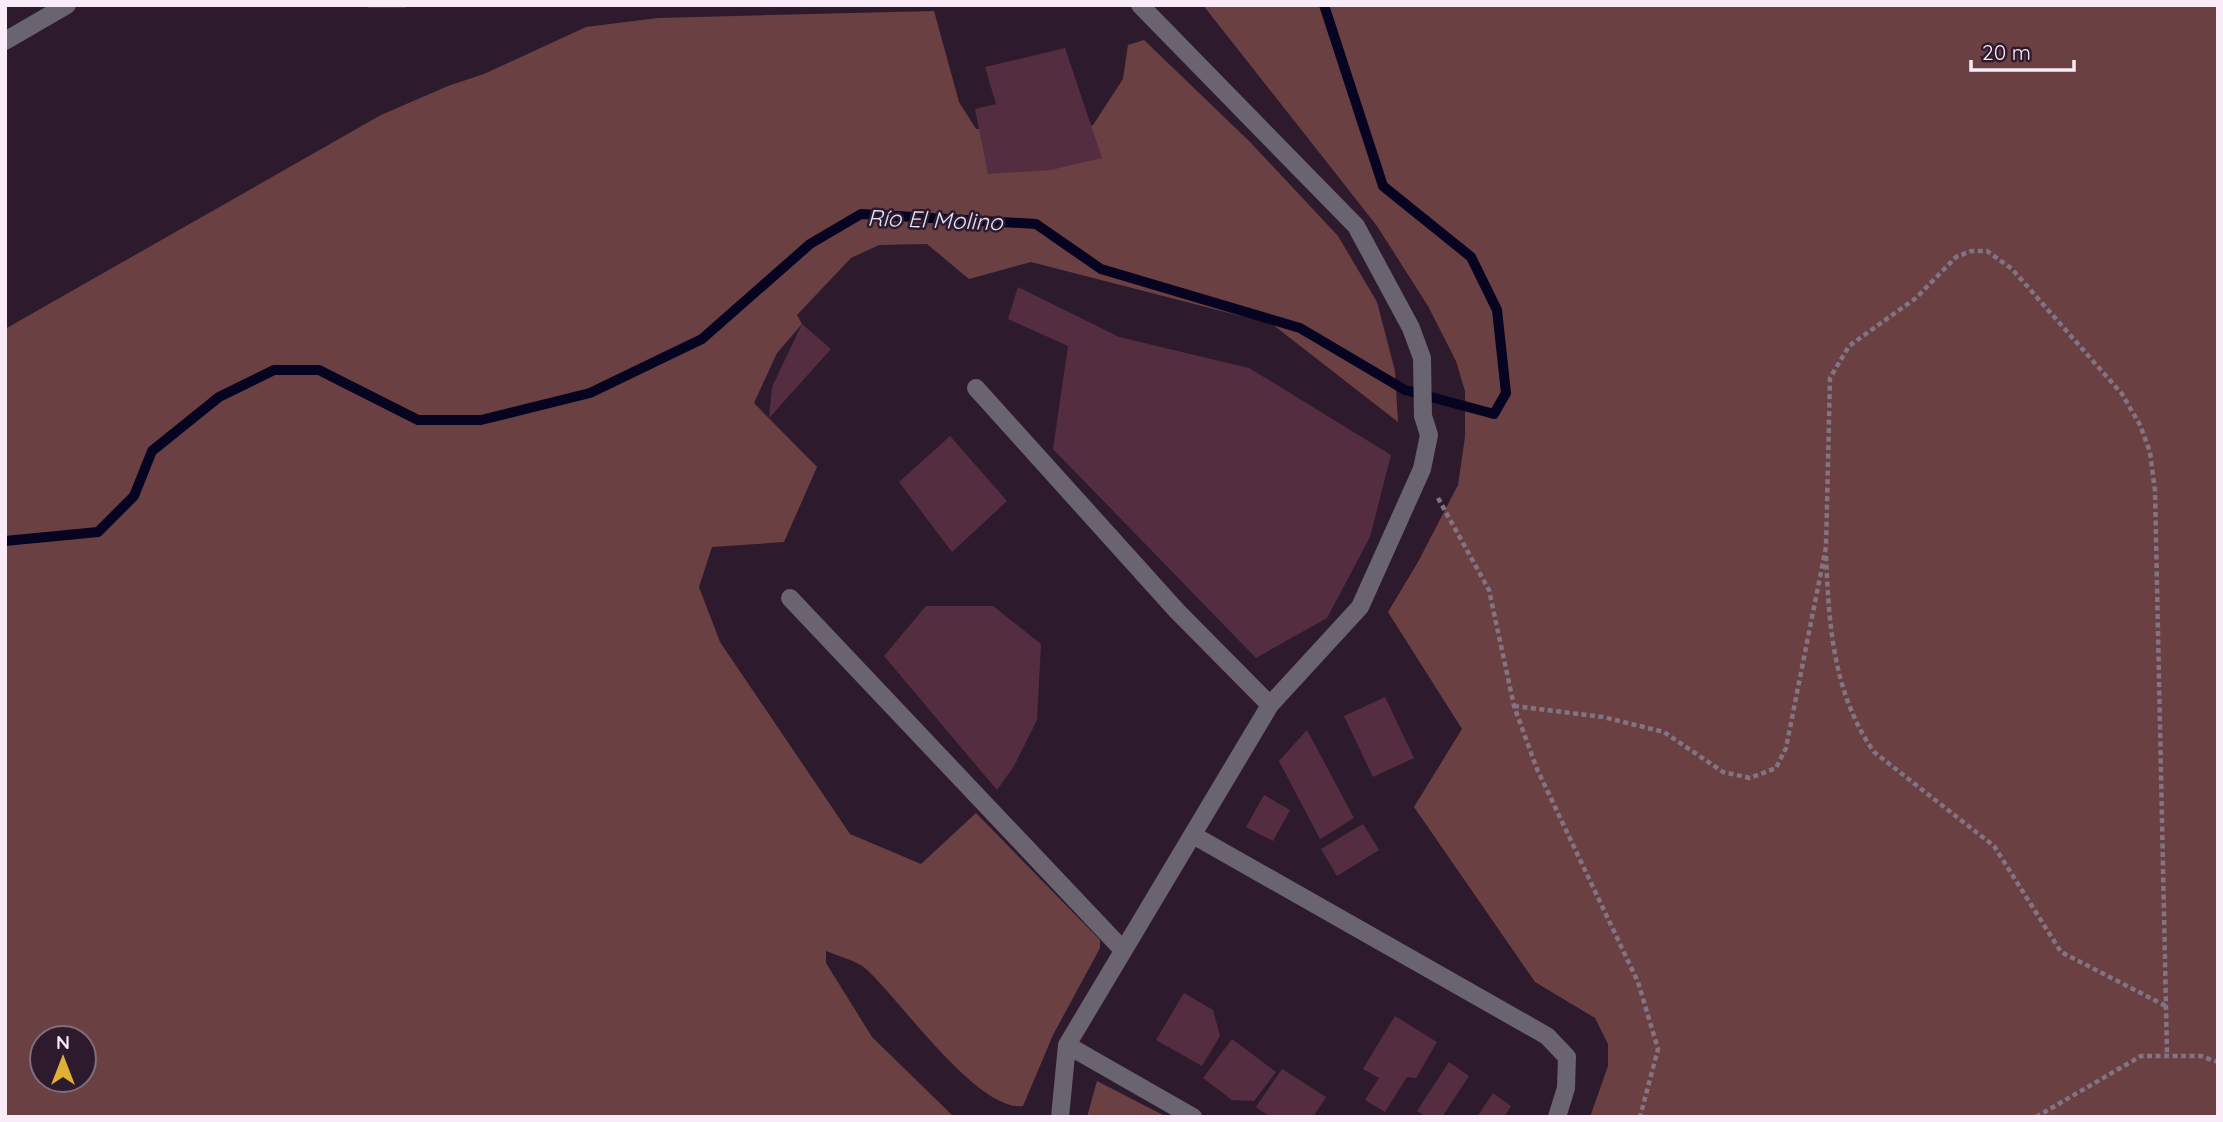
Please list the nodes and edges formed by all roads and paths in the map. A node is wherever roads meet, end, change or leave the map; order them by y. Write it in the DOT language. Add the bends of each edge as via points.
graph roads {
  1 [pos="67,5"];
  2 [pos="1140,5"];
  3 [pos="5,41"];
  4 [pos="976,388"];
  5 [pos="1422,469"];
  6 [pos="1826,547"];
  7 [pos="790,598"];
  8 [pos="1270,705"];
  9 [pos="1514,706"];
  10 [pos="1193,835"];
  11 [pos="1123,950"];
  12 [pos="2166,1006"];
  13 [pos="1067,1045"];
  14 [pos="2167,1054"];
  15 [pos="2218,1062"];
  16 [pos="1060,1117"];
  17 [pos="1194,1117"];
  18 [pos="1558,1117"];
  19 [pos="1640,1117"];
  20 [pos="2036,1117"];
  1 -- 3 [label="street"];
  2 -- 5 [label="street" via="1356,226 1411,328 1422,358 1423,416 1429,435"];
  4 -- 8 [label="street" via="1177,611"];
  5 -- 8 [label="street" via="1360,607"];
  5 -- 9 [label="path" via="1489,590"];
  6 -- 9 [label="path" via="1786,748 1776,768 1750,778 1723,772 1664,732 1603,717"];
  6 -- 12 [label="path" via="1829,633 1860,732 1874,752 1994,846 2062,952"];
  6 -- 12 [label="path" via="1830,378 1849,346 1916,298 1955,257 1987,251 2012,269 2122,394 2150,452 2155,491"];
  7 -- 11 [label="street"];
  8 -- 10 [label="street"];
  9 -- 19 [label="path" via="1537,769 1638,982 1650,1018 1658,1049"];
  10 -- 11 [label="street"];
  10 -- 18 [label="street" via="1547,1036 1567,1057 1566,1088"];
  11 -- 13 [label="street"];
  12 -- 14 [label="path"];
  13 -- 16 [label="street"];
  13 -- 17 [label="street"];
  14 -- 15 [label="path"];
  14 -- 20 [label="path" via="2141,1056"];
}
